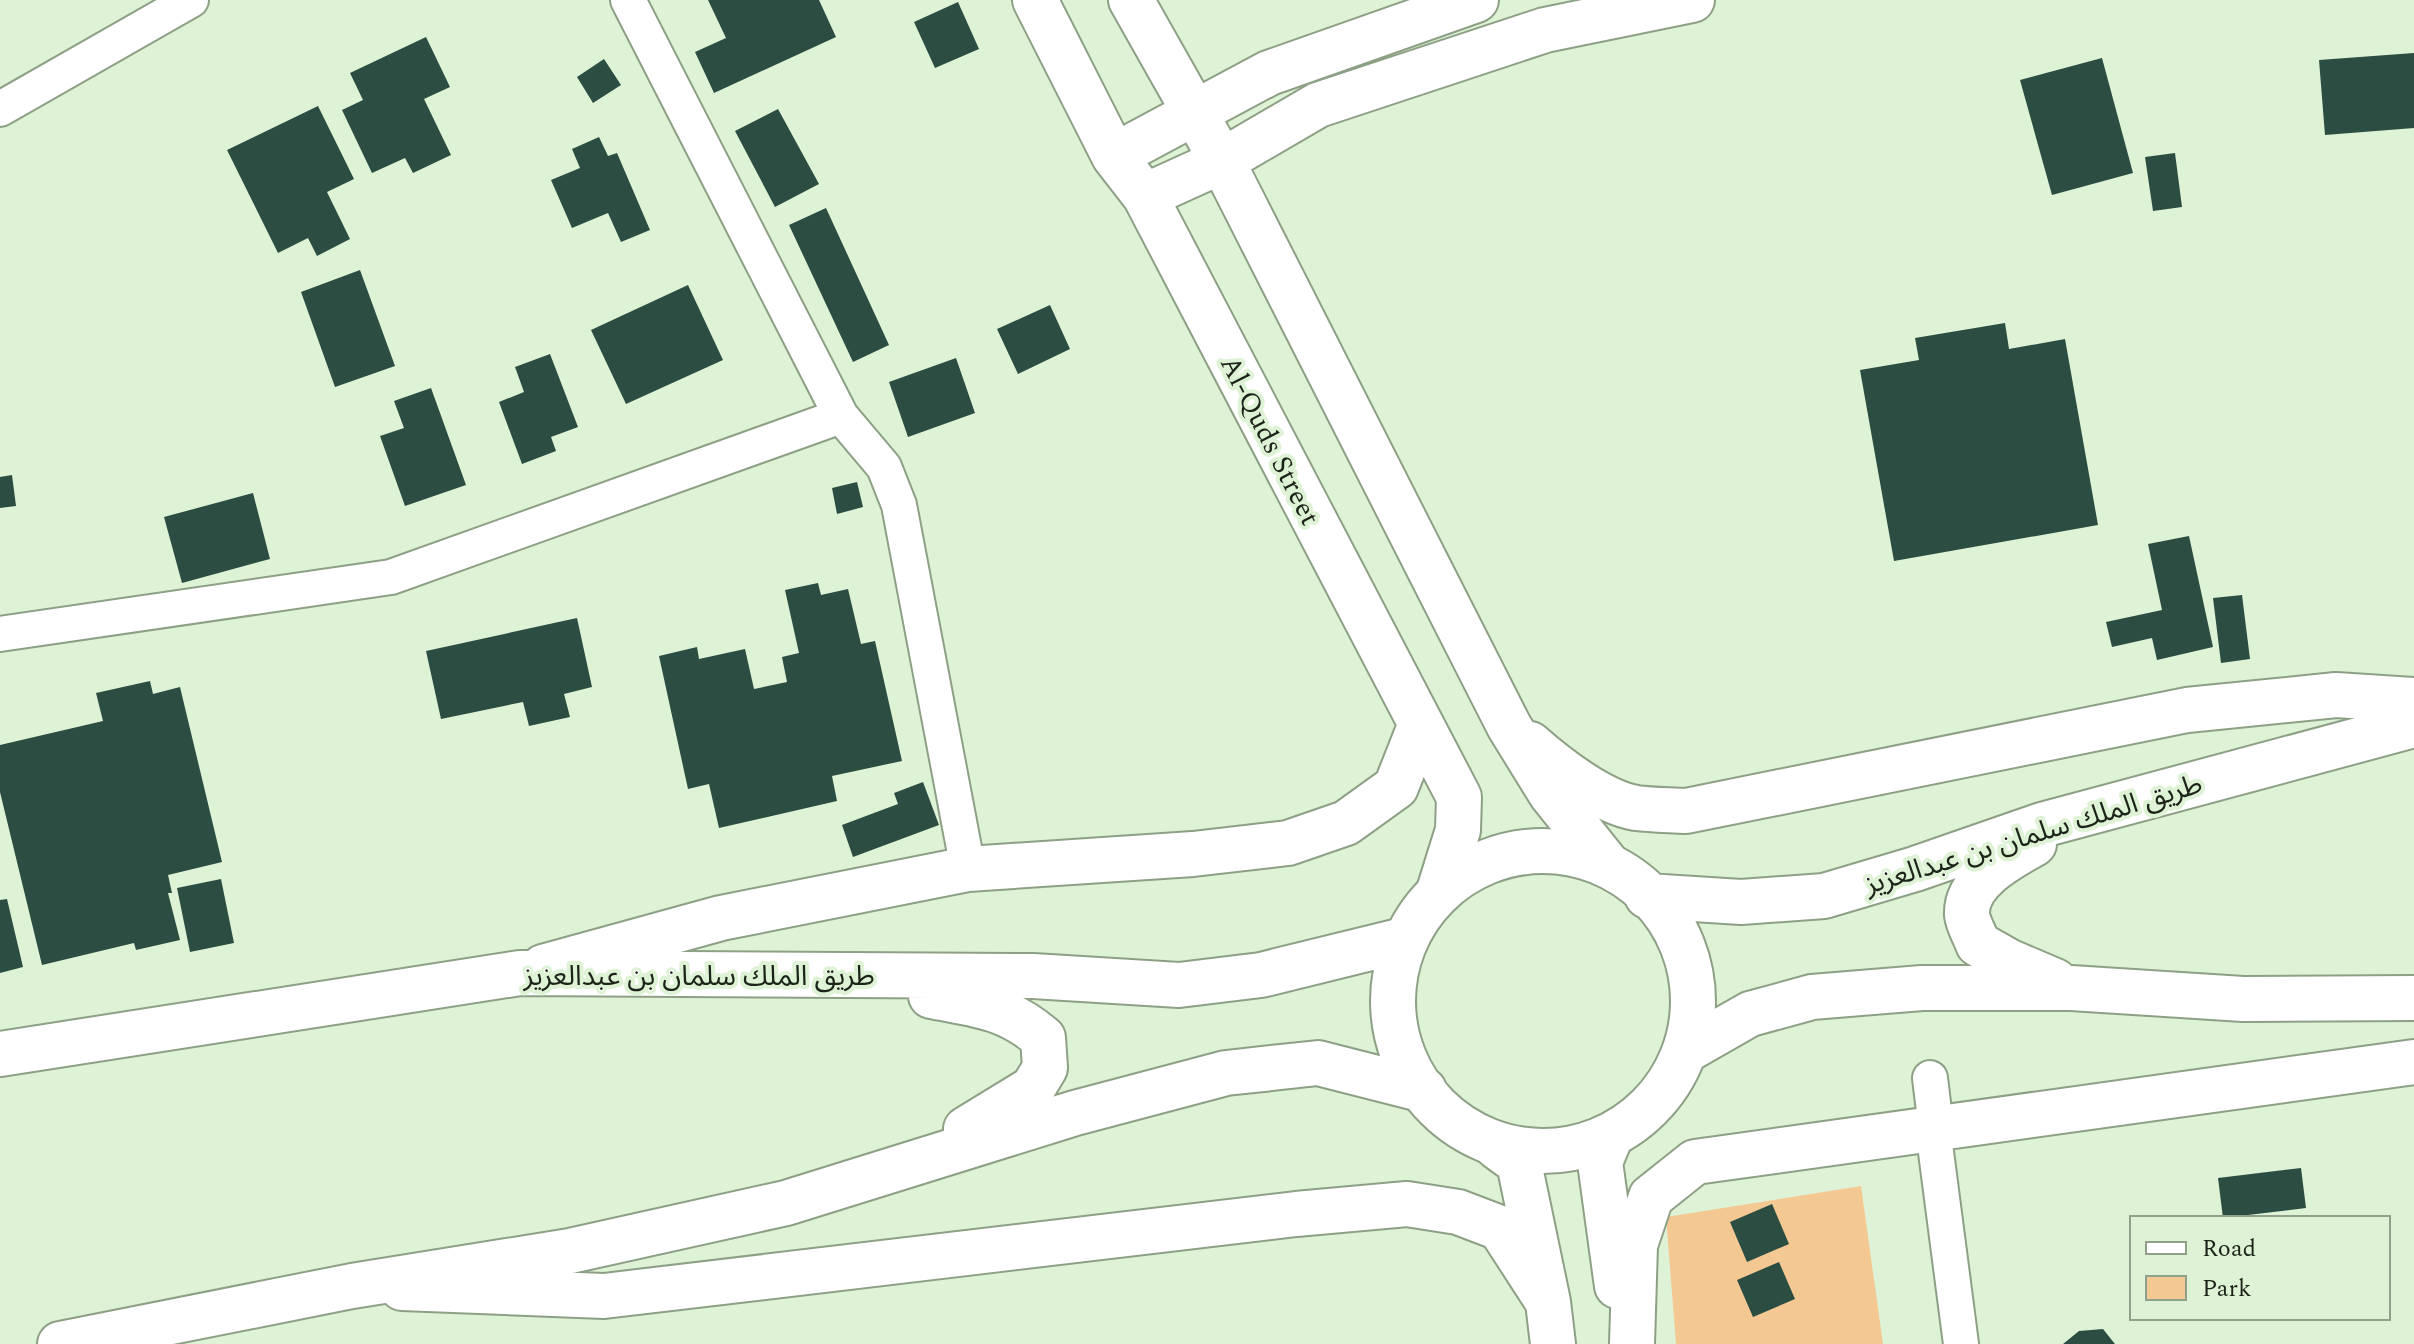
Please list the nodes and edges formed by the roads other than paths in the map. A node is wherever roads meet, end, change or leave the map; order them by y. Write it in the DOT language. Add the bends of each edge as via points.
graph roads {
  1 [pos="191,0"];
  2 [pos="628,0"];
  3 [pos="1035,0"];
  4 [pos="1131,0"];
  5 [pos="1476,0"];
  6 [pos="1692,0"];
  7 [pos="0,109"];
  8 [pos="1193,114"];
  9 [pos="1114,156"];
  10 [pos="1222,161"];
  11 [pos="1145,196"];
  12 [pos="841,416"];
  13 [pos="0,634"];
  14 [pos="2414,700"];
  15 [pos="2414,725"];
  16 [pos="1420,726"];
  17 [pos="1509,726"];
  18 [pos="2095,810"];
  19 [pos="1608,865"];
  20 [pos="968,869"];
  21 [pos="1439,891"];
  22 [pos="1647,896"];
  23 [pos="1399,941"];
  24 [pos="520,973"];
  25 [pos="836,975"];
  26 [pos="2071,988"];
  27 [pos="2414,998"];
  28 [pos="1687,1050"];
  29 [pos="0,1054"];
  30 [pos="2414,1062"];
  31 [pos="1930,1078"];
  32 [pos="1424,1090"];
  33 [pos="1935,1128"];
  34 [pos="1610,1138"];
  35 [pos="1497,1147"];
  36 [pos="897,1168"];
  37 [pos="352,1286"];
  38 [pos="1548,1302"];
  39 [pos="60,1344"];
  40 [pos="1553,1344"];
  41 [pos="1625,1344"];
  42 [pos="1632,1344"];
  43 [pos="1961,1344"];
  1 -- 7 [label="street"];
  2 -- 12 [label="street"];
  3 -- 9 [label="street, Al-Quds Street"];
  4 -- 8 [label="street"];
  5 -- 8 [label="street" via="1269,73"];
  6 -- 10 [label="street" via="1545,30 1318,105"];
  8 -- 9 [label="street"];
  8 -- 10 [label="street"];
  9 -- 11 [label="street, Al-Quds Street"];
  10 -- 11 [label="street"];
  10 -- 17 [label="street"];
  11 -- 16 [label="street, Al-Quds Street"];
  12 -- 13 [label="street" via="391,577"];
  12 -- 20 [label="street" via="884,467 899,505"];
  14 -- 17 [label="street" via="2336,695 2187,710 1686,811 1633,807 1603,796 1551,763"];
  15 -- 18 [label="street, طريق الملك سلمان بن عبدالعزيز"];
  16 -- 20 [label="street" via="1396,787 1346,823 1288,843"];
  16 -- 21 [label="street, Al-Quds Street" via="1459,797 1458,830"];
  17 -- 19 [label="street" via="1551,794"];
  18 -- 22 [label="street, طريق الملك سلمان بن عبدالعزيز" via="1824,896 1741,902"];
  18 -- 26 [label="street" via="2007,859 1971,894 1967,915 1978,944"];
  19 -- 21 [label="street" via="1565,852 1520,852 1476,866"];
  19 -- 22 [label="street"];
  20 -- 24 [label="street" via="721,918"];
  21 -- 23 [label="street"];
  22 -- 28 [label="street" via="1673,923 1690,964 1695,1007"];
  23 -- 25 [label="street, طريق الملك سلمان بن عبدالعزيز" via="1261,975 1179,985 1033,976"];
  23 -- 32 [label="street" via="1390,1001 1398,1051"];
  24 -- 25 [label="street, طريق الملك سلمان بن عبدالعزيز"];
  24 -- 29 [label="street, طريق الملك سلمان بن عبدالعزيز"];
  25 -- 36 [label="street" via="993,1007 1043,1038 1045,1068 1033,1088"];
  26 -- 27 [label="street" via="2243,999"];
  26 -- 28 [label="street" via="1922,988 1812,997 1750,1014"];
  28 -- 34 [label="street" via="1669,1085 1643,1116"];
  30 -- 33 [label="street"];
  31 -- 33 [label="street"];
  32 -- 35 [label="street"];
  32 -- 36 [label="street" via="1318,1063 1226,1073"];
  33 -- 42 [label="street" via="1695,1162 1651,1197 1635,1245"];
  33 -- 43 [label="street"];
  34 -- 35 [label="street" via="1554,1153"];
  34 -- 41 [label="street" via="1600,1162"];
  35 -- 38 [label="street" via="1519,1163"];
  36 -- 37 [label="street" via="786,1203 570,1251"];
  37 -- 38 [label="street" via="604,1296 1407,1204 1458,1212 1500,1228"];
  37 -- 39 [label="street"];
  38 -- 40 [label="street"];
}
